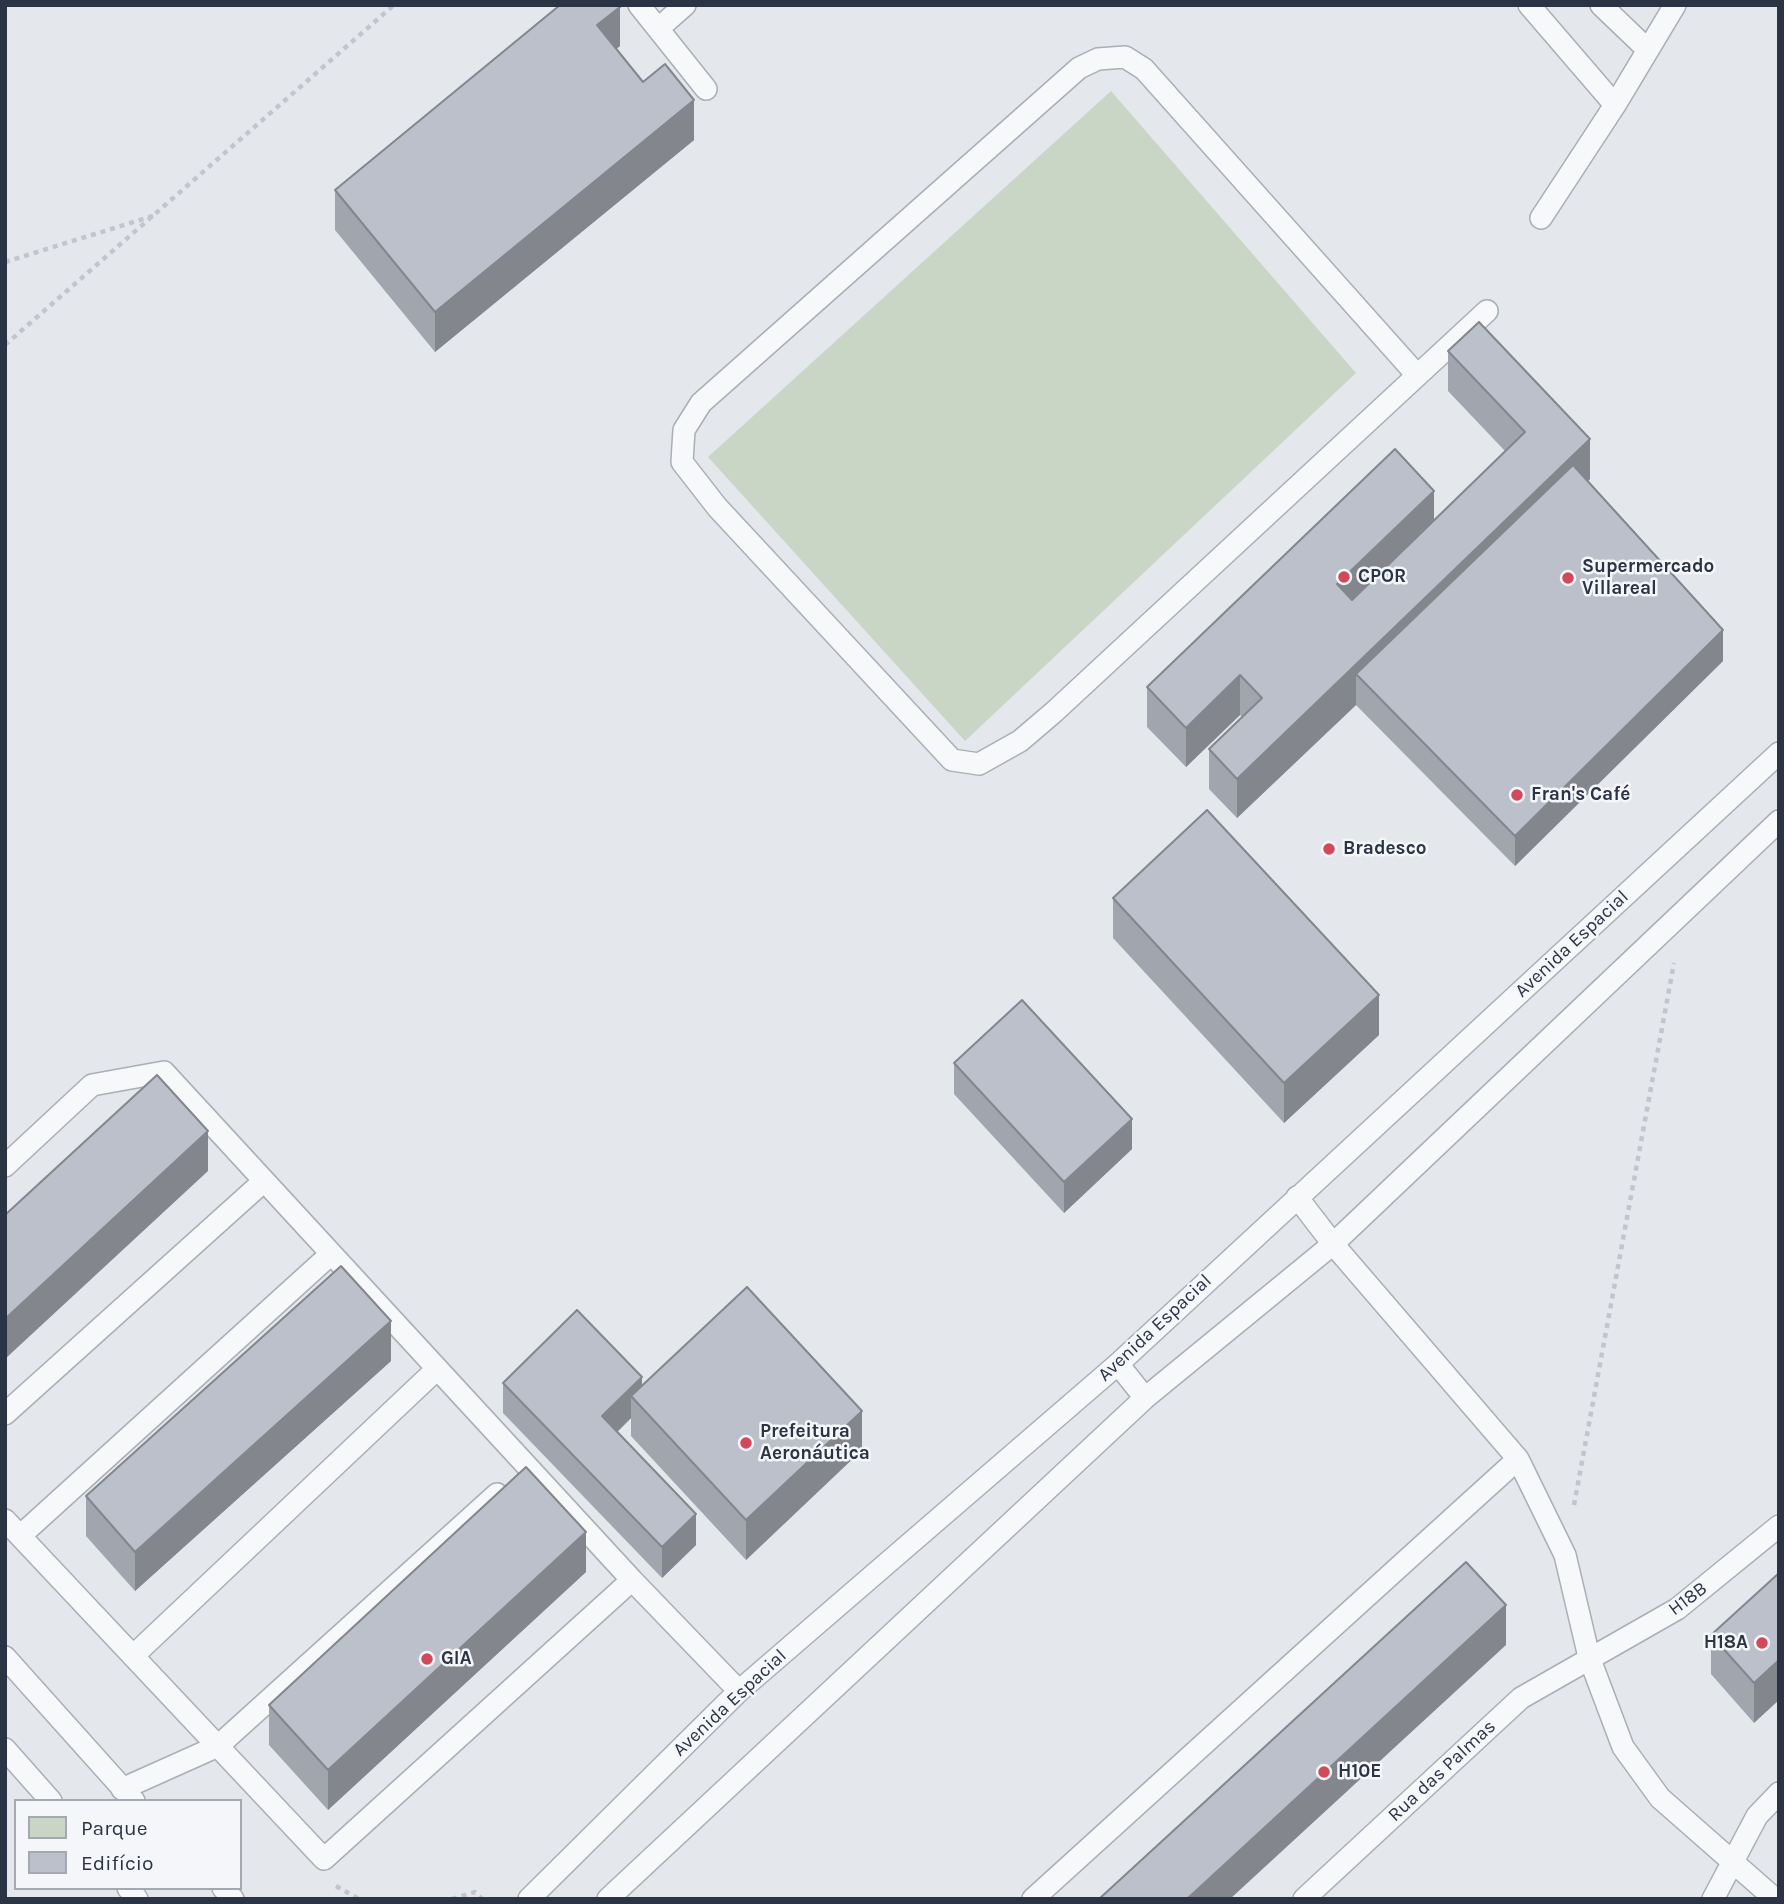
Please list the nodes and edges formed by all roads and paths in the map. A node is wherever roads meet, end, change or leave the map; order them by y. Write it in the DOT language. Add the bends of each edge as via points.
graph roads {
  1 [pos="394,5"];
  2 [pos="639,5"];
  3 [pos="685,5"];
  4 [pos="1529,5"];
  5 [pos="1601,5"];
  6 [pos="1675,5"];
  7 [pos="659,28"];
  8 [pos="1648,50"];
  9 [pos="706,89"];
  10 [pos="1615,105"];
  11 [pos="160,213"];
  12 [pos="1541,218"];
  13 [pos="5,262"];
  14 [pos="1487,311"];
  15 [pos="5,345"];
  16 [pos="1417,374"];
  17 [pos="1779,753"];
  18 [pos="1779,821"];
  19 [pos="1684,910"];
  20 [pos="5,1166"];
  21 [pos="264,1181"];
  22 [pos="1297,1197"];
  23 [pos="1333,1244"];
  24 [pos="331,1254"];
  25 [pos="1118,1364"];
  26 [pos="438,1369"];
  27 [pos="1145,1398"];
  28 [pos="5,1414"];
  29 [pos="1518,1459"];
  30 [pos="527,1467"];
  31 [pos="5,1520"];
  32 [pos="1779,1526"];
  33 [pos="20,1536"];
  34 [pos="1565,1555"];
  35 [pos="632,1580"];
  36 [pos="133,1656"];
  37 [pos="5,1657"];
  38 [pos="1589,1657"];
  39 [pos="739,1691"];
  40 [pos="218,1746"];
  41 [pos="5,1749"];
  42 [pos="1779,1793"];
  43 [pos="128,1795"];
  44 [pos="49,1799"];
  45 [pos="1732,1860"];
  46 [pos="452,1899"];
  47 [pos="482,1899"];
  48 [pos="529,1899"];
  49 [pos="608,1899"];
  50 [pos="1033,1899"];
  51 [pos="1304,1899"];
  52 [pos="1713,1899"];
  53 [pos="1775,1899"];
  1 -- 11 [label="path"];
  2 -- 7 [label="lane"];
  3 -- 7 [label="lane"];
  4 -- 10 [label="lane"];
  5 -- 8 [label="lane"];
  6 -- 8 [label="lane"];
  7 -- 9 [label="lane"];
  8 -- 10 [label="lane"];
  10 -- 12 [label="lane"];
  11 -- 13 [label="path"];
  11 -- 15 [label="path"];
  14 -- 16 [label="lane"];
  16 -- 16 [label="lane" via="1054,712 1020,741 979,764 952,760 717,507 682,463 684,430 701,403 1079,68 1098,59 1125,57 1144,69"];
  17 -- 22 [label="lane, Avenida Espacial"];
  18 -- 19 [label="lane"];
  19 -- 23 [label="lane"];
  19 -- 34 [label="path"];
  20 -- 21 [label="lane" via="92,1085 164,1072"];
  21 -- 24 [label="lane"];
  21 -- 28 [label="lane"];
  22 -- 23 [label="lane"];
  22 -- 25 [label="lane, Avenida Espacial"];
  23 -- 27 [label="lane"];
  23 -- 29 [label="lane"];
  24 -- 26 [label="lane"];
  24 -- 33 [label="lane"];
  25 -- 27 [label="lane"];
  25 -- 39 [label="lane, Avenida Espacial"];
  26 -- 30 [label="lane"];
  26 -- 36 [label="lane"];
  27 -- 49 [label="lane"];
  29 -- 34 [label="lane"];
  29 -- 50 [label="lane"];
  30 -- 35 [label="lane"];
  30 -- 40 [label="lane"];
  31 -- 33 [label="lane"];
  32 -- 38 [label="lane, H18B" via="1677,1609"];
  33 -- 36 [label="lane"];
  34 -- 38 [label="lane"];
  35 -- 39 [label="lane"];
  35 -- 40 [label="lane" via="324,1859"];
  36 -- 40 [label="lane"];
  37 -- 43 [label="lane"];
  38 -- 45 [label="lane" via="1623,1747 1660,1798"];
  38 -- 51 [label="lane, Rua das Palmas" via="1521,1698"];
  39 -- 48 [label="lane, Avenida Espacial"];
  40 -- 43 [label="lane"];
  41 -- 44 [label="lane"];
  42 -- 45 [label="lane" via="1757,1816"];
  45 -- 52 [label="lane"];
  45 -- 53 [label="lane"];
  46 -- 47 [label="path" via="475,1892"];
}
